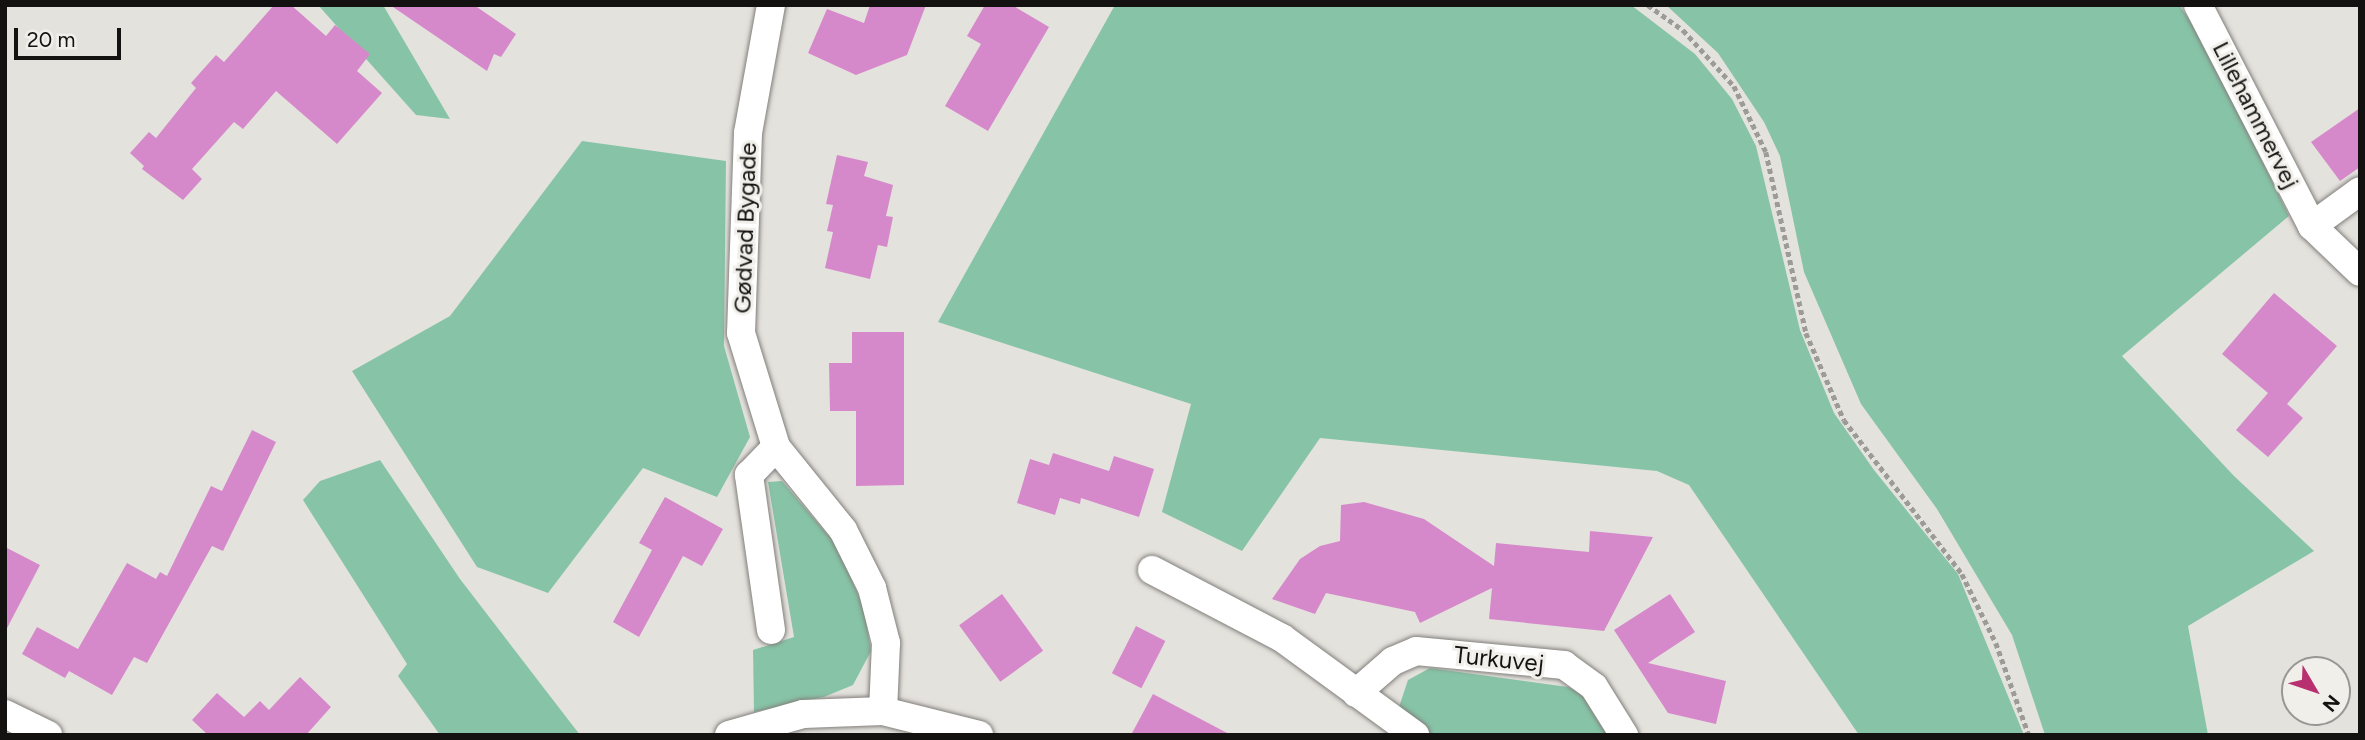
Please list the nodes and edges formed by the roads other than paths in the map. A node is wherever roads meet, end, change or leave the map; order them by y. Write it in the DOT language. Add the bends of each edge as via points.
graph roads {
  1 [pos="771,5"];
  2 [pos="2198,5"];
  3 [pos="2360,191"];
  4 [pos="2312,226"];
  5 [pos="2360,272"];
  6 [pos="776,447"];
  7 [pos="1153,570"];
  8 [pos="771,630"];
  9 [pos="1356,693"];
  10 [pos="883,711"];
  11 [pos="5,714"];
  12 [pos="48,735"];
  13 [pos="729,735"];
  14 [pos="979,735"];
  15 [pos="1415,735"];
  16 [pos="1624,735"];
  1 -- 6 [label="street, Gødvad Bygade" via="748,133 740,282 741,333"];
  2 -- 4 [label="street, Lillehammervej"];
  3 -- 4 [label="street"];
  4 -- 5 [label="street, Lillehammervej"];
  6 -- 8 [label="street" via="749,474"];
  6 -- 10 [label="street, Gødvad Bygade" via="843,530 872,588 886,643"];
  7 -- 9 [label="street" via="1282,638"];
  9 -- 15 [label="street"];
  9 -- 16 [label="street, Turkuvej" via="1393,660 1416,651 1564,665 1594,687"];
  10 -- 13 [label="street" via="803,714"];
  10 -- 14 [label="street"];
  11 -- 12 [label="street"];
}
